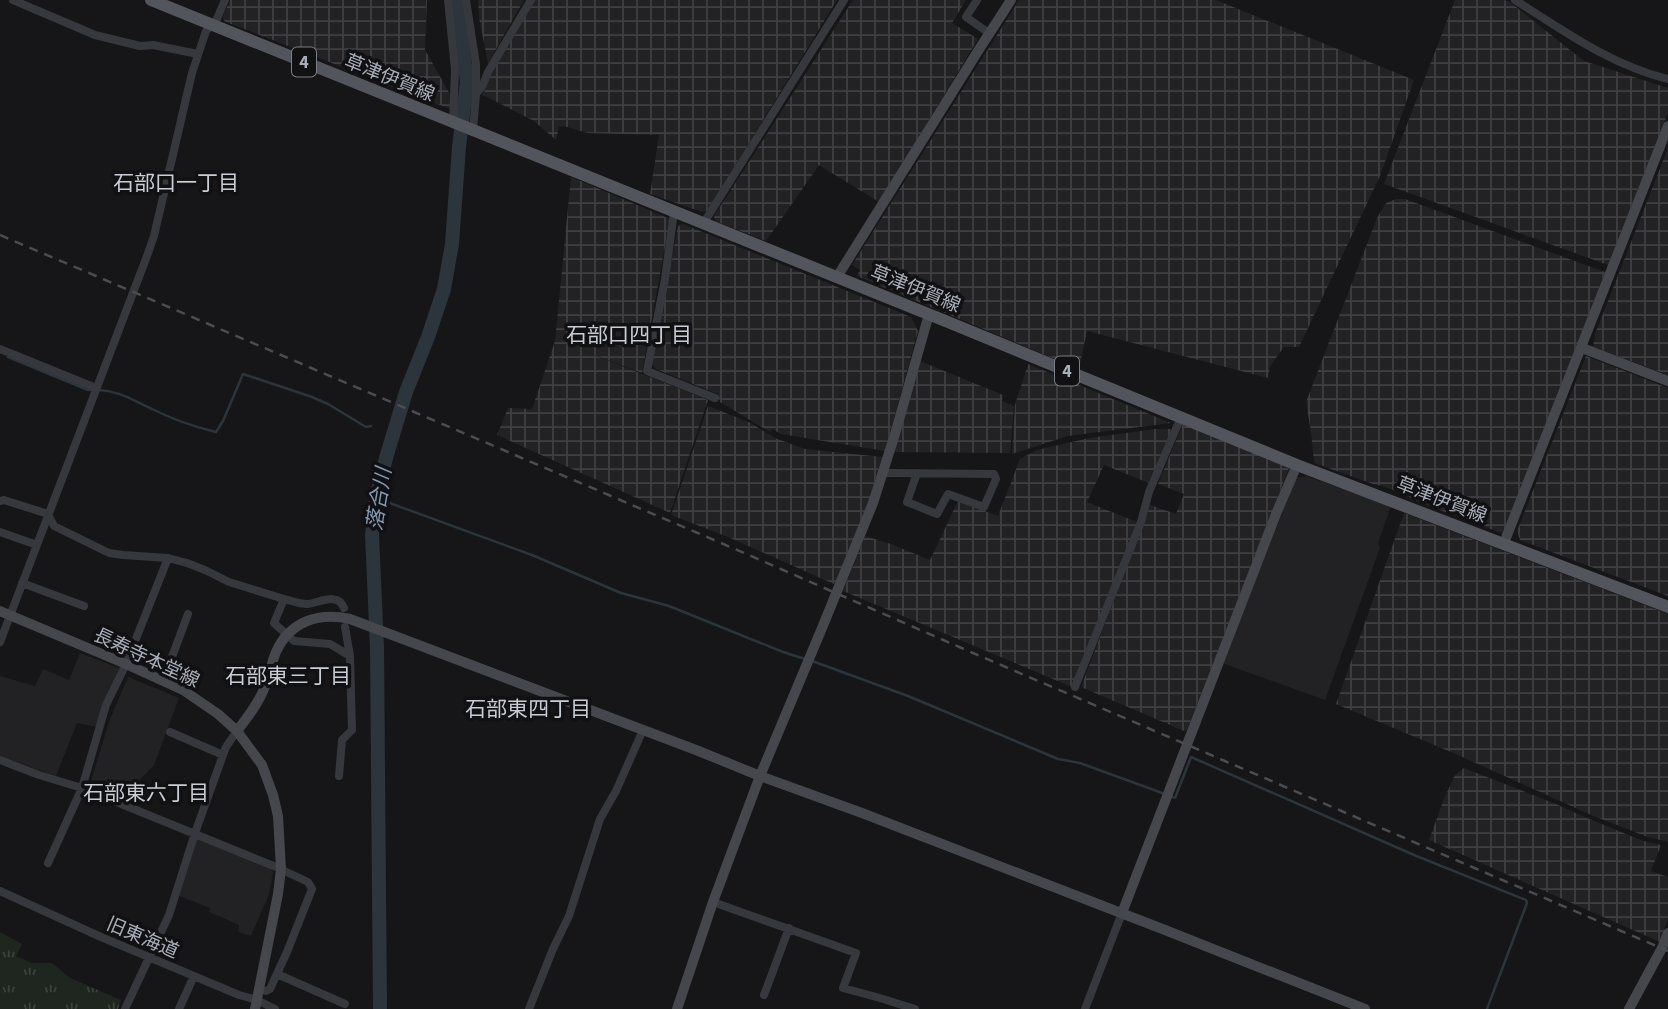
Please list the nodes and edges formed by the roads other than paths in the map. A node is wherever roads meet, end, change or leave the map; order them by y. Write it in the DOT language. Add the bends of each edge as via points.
graph roads {
  1 [pos="13,0"];
  2 [pos="151,0"];
  3 [pos="225,0"];
  4 [pos="447,0"];
  5 [pos="466,0"];
  6 [pos="531,0"];
  7 [pos="844,0"];
  8 [pos="977,0"];
  9 [pos="1011,0"];
  10 [pos="1515,0"];
  11 [pos="212,25"];
  12 [pos="989,33"];
  13 [pos="198,54"];
  14 [pos="1668,79"];
  15 [pos="476,94"];
  16 [pos="1668,126"];
  17 [pos="463,127"];
  18 [pos="674,212"];
  19 [pos="704,224"];
  20 [pos="836,277"];
  21 [pos="929,314"];
  22 [pos="1582,348"];
  23 [pos="0,349"];
  24 [pos="1668,381"];
  25 [pos="96,388"];
  26 [pos="715,398"];
  27 [pos="1181,417"];
  28 [pos="1297,465"];
  29 [pos="882,473"];
  30 [pos="917,473"];
  31 [pos="0,501"];
  32 [pos="48,514"];
  33 [pos="0,532"];
  34 [pos="1504,543"];
  35 [pos="37,544"];
  36 [pos="168,558"];
  37 [pos="22,583"];
  38 [pos="284,599"];
  39 [pos="85,606"];
  40 [pos="1668,607"];
  41 [pos="344,608"];
  42 [pos="5,614"];
  43 [pos="188,614"];
  44 [pos="345,628"];
  45 [pos="287,635"];
  46 [pos="0,642"];
  47 [pos="350,656"];
  48 [pos="126,664"];
  49 [pos="163,681"];
  50 [pos="1076,687"];
  51 [pos="643,730"];
  52 [pos="237,731"];
  53 [pos="170,732"];
  54 [pos="223,755"];
  55 [pos="0,760"];
  56 [pos="339,776"];
  57 [pos="760,776"];
  58 [pos="82,788"];
  59 [pos="195,833"];
  60 [pos="48,863"];
  61 [pos="281,869"];
  62 [pos="0,891"];
  63 [pos="713,902"];
  64 [pos="1122,913"];
  65 [pos="789,928"];
  66 [pos="1667,938"];
  67 [pos="149,956"];
  68 [pos="277,974"];
  69 [pos="194,976"];
  70 [pos="764,995"];
  71 [pos="257,1000"];
  72 [pos="345,1004"];
  73 [pos="1358,1008"];
  74 [pos="125,1009"];
  75 [pos="179,1009"];
  76 [pos="275,1009"];
  77 [pos="529,1009"];
  78 [pos="677,1009"];
  79 [pos="915,1009"];
  80 [pos="1085,1009"];
  81 [pos="1629,1009"];
  1 -- 13 [label="street" via="95,36"];
  2 -- 11 [label="main road, 草津伊賀線 / 4"];
  3 -- 11 [label="street"];
  4 -- 17 [label="street"];
  5 -- 15 [label="street"];
  6 -- 15 [label="street"];
  7 -- 19 [label="street"];
  8 -- 12 [label="street" via="966,17"];
  9 -- 12 [label="street"];
  10 -- 14 [label="street" via="1594,50"];
  11 -- 13 [label="street"];
  11 -- 17 [label="main road, 草津伊賀線 / 4"];
  12 -- 20 [label="street"];
  13 -- 25 [label="street" via="154,236"];
  15 -- 17 [label="street"];
  16 -- 22 [label="street"];
  17 -- 18 [label="main road, 草津伊賀線 / 4"];
  18 -- 19 [label="main road, 草津伊賀線 / 4"];
  18 -- 26 [label="street" via="647,371"];
  19 -- 20 [label="main road, 草津伊賀線 / 4"];
  20 -- 21 [label="main road, 草津伊賀線 / 4"];
  21 -- 27 [label="main road, 草津伊賀線 / 4"];
  21 -- 29 [label="street"];
  22 -- 24 [label="street"];
  22 -- 34 [label="street"];
  23 -- 25 [label="street"];
  25 -- 32 [label="street"];
  27 -- 28 [label="main road, 草津伊賀線 / 4"];
  27 -- 50 [label="street"];
  28 -- 34 [label="main road, 草津伊賀線 / 4"];
  28 -- 64 [label="street"];
  29 -- 30 [label="street"];
  29 -- 57 [label="street"];
  30 -- 30 [label="street" via="994,474 996,479 984,507 948,494 937,514 907,502"];
  31 -- 32 [label="street"];
  32 -- 35 [label="street"];
  32 -- 36 [label="street" via="54,526 109,553"];
  33 -- 35 [label="street"];
  34 -- 40 [label="main road, 草津伊賀線 / 4"];
  35 -- 37 [label="street"];
  36 -- 38 [label="street"];
  36 -- 48 [label="street"];
  37 -- 39 [label="street"];
  37 -- 42 [label="street"];
  38 -- 41 [label="street" via="305,604 337,599"];
  38 -- 45 [label="street" via="274,623"];
  42 -- 46 [label="street"];
  42 -- 48 [label="street, 長寿寺本堂線"];
  43 -- 49 [label="street"];
  44 -- 47 [label="street"];
  45 -- 47 [label="street" via="293,641 330,644"];
  45 -- 51 [label="street" via="309,620 337,616"];
  45 -- 52 [label="street" via="260,698"];
  47 -- 56 [label="street" via="352,730 342,740"];
  48 -- 49 [label="street, 長寿寺本堂線"];
  48 -- 58 [label="street" via="106,705"];
  49 -- 52 [label="street, 長寿寺本堂線" via="183,690"];
  51 -- 57 [label="street"];
  51 -- 77 [label="street" via="600,819 569,916"];
  52 -- 54 [label="street"];
  52 -- 61 [label="street, 長寿寺本堂線" via="262,765 273,795"];
  53 -- 54 [label="street"];
  54 -- 59 [label="street"];
  55 -- 58 [label="street"];
  57 -- 63 [label="street"];
  57 -- 64 [label="street"];
  58 -- 59 [label="street"];
  58 -- 60 [label="street"];
  59 -- 61 [label="street"];
  59 -- 67 [label="street" via="169,915"];
  61 -- 68 [label="street" via="308,882 312,889"];
  61 -- 71 [label="street, 長寿寺本堂線"];
  62 -- 67 [label="street, 旧東海道"];
  63 -- 65 [label="street"];
  63 -- 78 [label="street"];
  64 -- 73 [label="street"];
  64 -- 80 [label="street"];
  65 -- 70 [label="street"];
  65 -- 79 [label="street" via="856,953 844,988"];
  66 -- 81 [label="street"];
  67 -- 69 [label="street, 旧東海道"];
  67 -- 74 [label="street"];
  68 -- 71 [label="street" via="270,989"];
  68 -- 72 [label="street"];
  69 -- 71 [label="street, 旧東海道"];
  69 -- 75 [label="street"];
  71 -- 76 [label="street, 旧東海道"];
}
